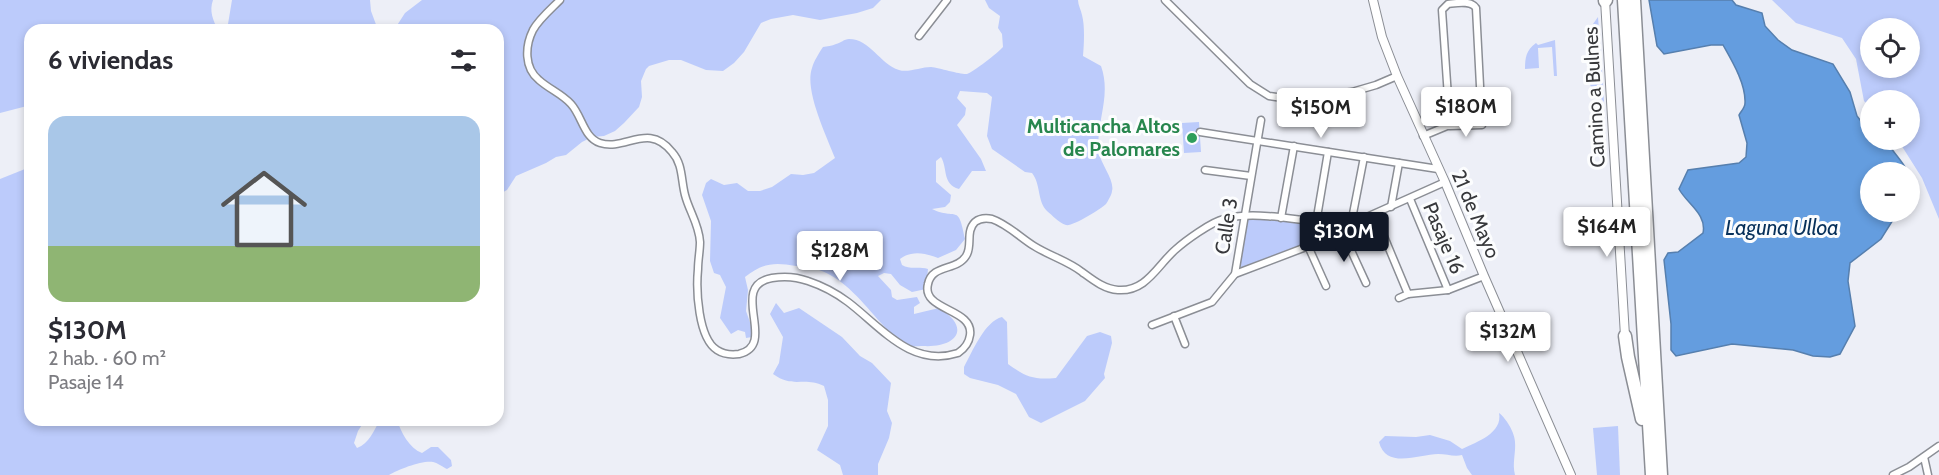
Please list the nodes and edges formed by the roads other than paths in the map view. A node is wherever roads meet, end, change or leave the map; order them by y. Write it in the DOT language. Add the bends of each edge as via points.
graph roads {
  1 [pos="560,0"];
  2 [pos="947,0"];
  3 [pos="1165,0"];
  4 [pos="1373,0"];
  5 [pos="1605,0"];
  6 [pos="1624,0"];
  7 [pos="1634,0"];
  8 [pos="919,36"];
  9 [pos="1397,76"];
  10 [pos="1261,120"];
  11 [pos="1450,126"];
  12 [pos="1200,132"];
  13 [pos="1423,136"];
  14 [pos="1257,141"];
  15 [pos="1294,146"];
  16 [pos="1328,152"];
  17 [pos="1364,157"];
  18 [pos="1399,163"];
  19 [pos="1438,169"];
  20 [pos="1204,170"];
  21 [pos="1251,176"];
  22 [pos="1445,182"];
  23 [pos="1410,199"];
  24 [pos="1392,207"];
  25 [pos="1375,214"];
  26 [pos="1245,215"];
  27 [pos="1281,218"];
  28 [pos="1316,223"];
  29 [pos="1351,225"];
  30 [pos="1343,233"];
  31 [pos="1308,246"];
  32 [pos="1235,274"];
  33 [pos="1484,276"];
  34 [pos="1366,283"];
  35 [pos="1326,286"];
  36 [pos="1448,290"];
  37 [pos="1408,294"];
  38 [pos="1399,298"];
  39 [pos="1174,316"];
  40 [pos="1152,325"];
  41 [pos="1625,336"];
  42 [pos="1185,344"];
  43 [pos="1939,446"];
  44 [pos="1650,450"];
  45 [pos="1924,457"];
  46 [pos="1571,475"];
  47 [pos="1652,475"];
  48 [pos="1661,475"];
  49 [pos="1893,475"];
  50 [pos="1928,475"];
  1 -- 26 [label="street" via="533,31 527,48 529,68 536,79 571,104 592,139 610,144 650,138 675,156 699,234 702,327 707,340 722,353 737,354 750,348 756,332 752,303 756,288 765,280 786,277 828,289 909,350 932,356 958,353 968,342 969,325 933,300 927,288 936,271 967,255 969,234 980,219 997,221 1097,283 1121,290 1145,282 1173,251 1216,222"];
  2 -- 8 [label="street"];
  3 -- 9 [label="street" via="1250,84 1273,97 1290,99 1352,92"];
  4 -- 9 [label="street, 21 de Mayo"];
  5 -- 41 [label="street, Camino a Bulnes"];
  6 -- 44 [label="highway"];
  7 -- 48 [label="highway"];
  9 -- 13 [label="street, 21 de Mayo"];
  10 -- 14 [label="street, Calle 3"];
  11 -- 11 [label="street" via="1482,126 1476,8 1470,2 1448,4 1442,10"];
  11 -- 13 [label="street"];
  12 -- 14 [label="street"];
  13 -- 19 [label="street, 21 de Mayo"];
  14 -- 15 [label="street"];
  14 -- 21 [label="street, Calle 3"];
  15 -- 16 [label="street"];
  15 -- 27 [label="street"];
  16 -- 17 [label="street"];
  16 -- 28 [label="street"];
  17 -- 18 [label="street"];
  17 -- 29 [label="street"];
  18 -- 19 [label="street"];
  18 -- 24 [label="street"];
  19 -- 22 [label="street, 21 de Mayo"];
  20 -- 21 [label="street"];
  21 -- 26 [label="street, Calle 3"];
  22 -- 23 [label="street"];
  22 -- 33 [label="street, 21 de Mayo"];
  23 -- 24 [label="street"];
  23 -- 36 [label="street, Pasaje 16"];
  24 -- 25 [label="street"];
  25 -- 29 [label="street"];
  25 -- 37 [label="street"];
  26 -- 27 [label="street"];
  26 -- 32 [label="street, Calle 3"];
  27 -- 28 [label="street"];
  28 -- 29 [label="street"];
  29 -- 30 [label="street"];
  30 -- 31 [label="street"];
  30 -- 34 [label="street"];
  31 -- 32 [label="street"];
  31 -- 35 [label="street"];
  32 -- 39 [label="street, Calle 3" via="1212,302"];
  33 -- 36 [label="street"];
  33 -- 46 [label="street, 21 de Mayo"];
  36 -- 37 [label="street"];
  37 -- 38 [label="street"];
  39 -- 40 [label="street, Calle 3"];
  39 -- 42 [label="street"];
  41 -- 44 [label="highway"];
  43 -- 45 [label="street"];
  44 -- 47 [label="highway"];
  45 -- 49 [label="street"];
  45 -- 50 [label="street"];
}
